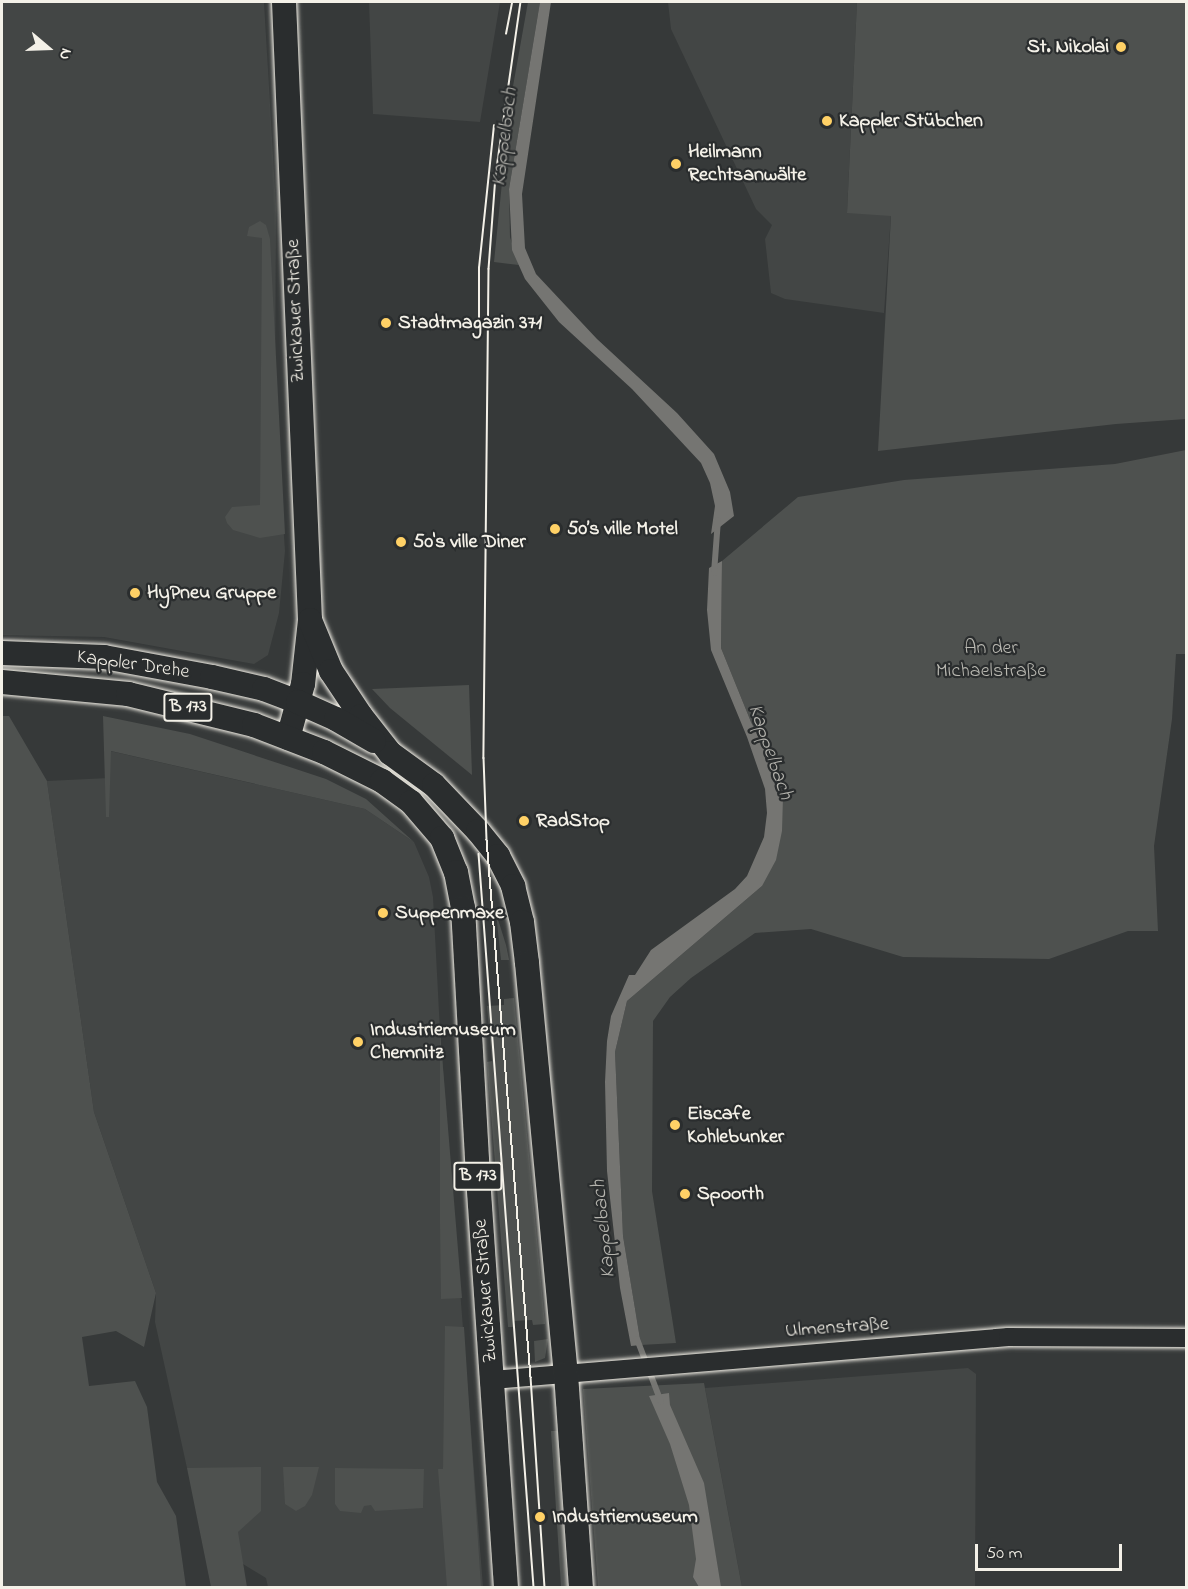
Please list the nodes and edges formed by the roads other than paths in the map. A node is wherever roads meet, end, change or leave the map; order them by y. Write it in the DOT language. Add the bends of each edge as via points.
graph roads {
  1 [pos="284,2"];
  2 [pos="310,620"];
  3 [pos="2,653"];
  4 [pos="2,682"];
  5 [pos="298,702"];
  6 [pos="288,738"];
  7 [pos="390,753"];
  8 [pos="1186,1338"];
  9 [pos="567,1374"];
  10 [pos="492,1380"];
  11 [pos="506,1587"];
  12 [pos="581,1587"];
  1 -- 2 [label="main road, Zwickauer Straße"];
  2 -- 5 [label="main road, Zwickauer Straße"];
  2 -- 7 [label="main road, Zwickauer Straße" via="331,671"];
  3 -- 5 [label="main road, Kappler Drehe / B 173" via="104,657 264,689"];
  4 -- 6 [label="main road, Kappler Drehe / B 173" via="128,694 196,709"];
  5 -- 6 [label="main road, Zwickauer Straße"];
  5 -- 7 [label="main road, Kappler Drehe / B 173" via="352,727"];
  6 -- 10 [label="main road, Zwickauer Straße / B 173" via="397,790 442,838 456,872 463,908"];
  7 -- 9 [label="main road, Zwickauer Straße / B 173" via="434,785 478,831 498,856 513,886 527,963"];
  8 -- 9 [label="street, Ulmenstraße" via="1008,1338"];
  9 -- 10 [label="street, Ulmenstraße"];
  9 -- 12 [label="main road, Zwickauer Straße / B 173"];
  10 -- 11 [label="main road, Zwickauer Straße / B 173"];
}
